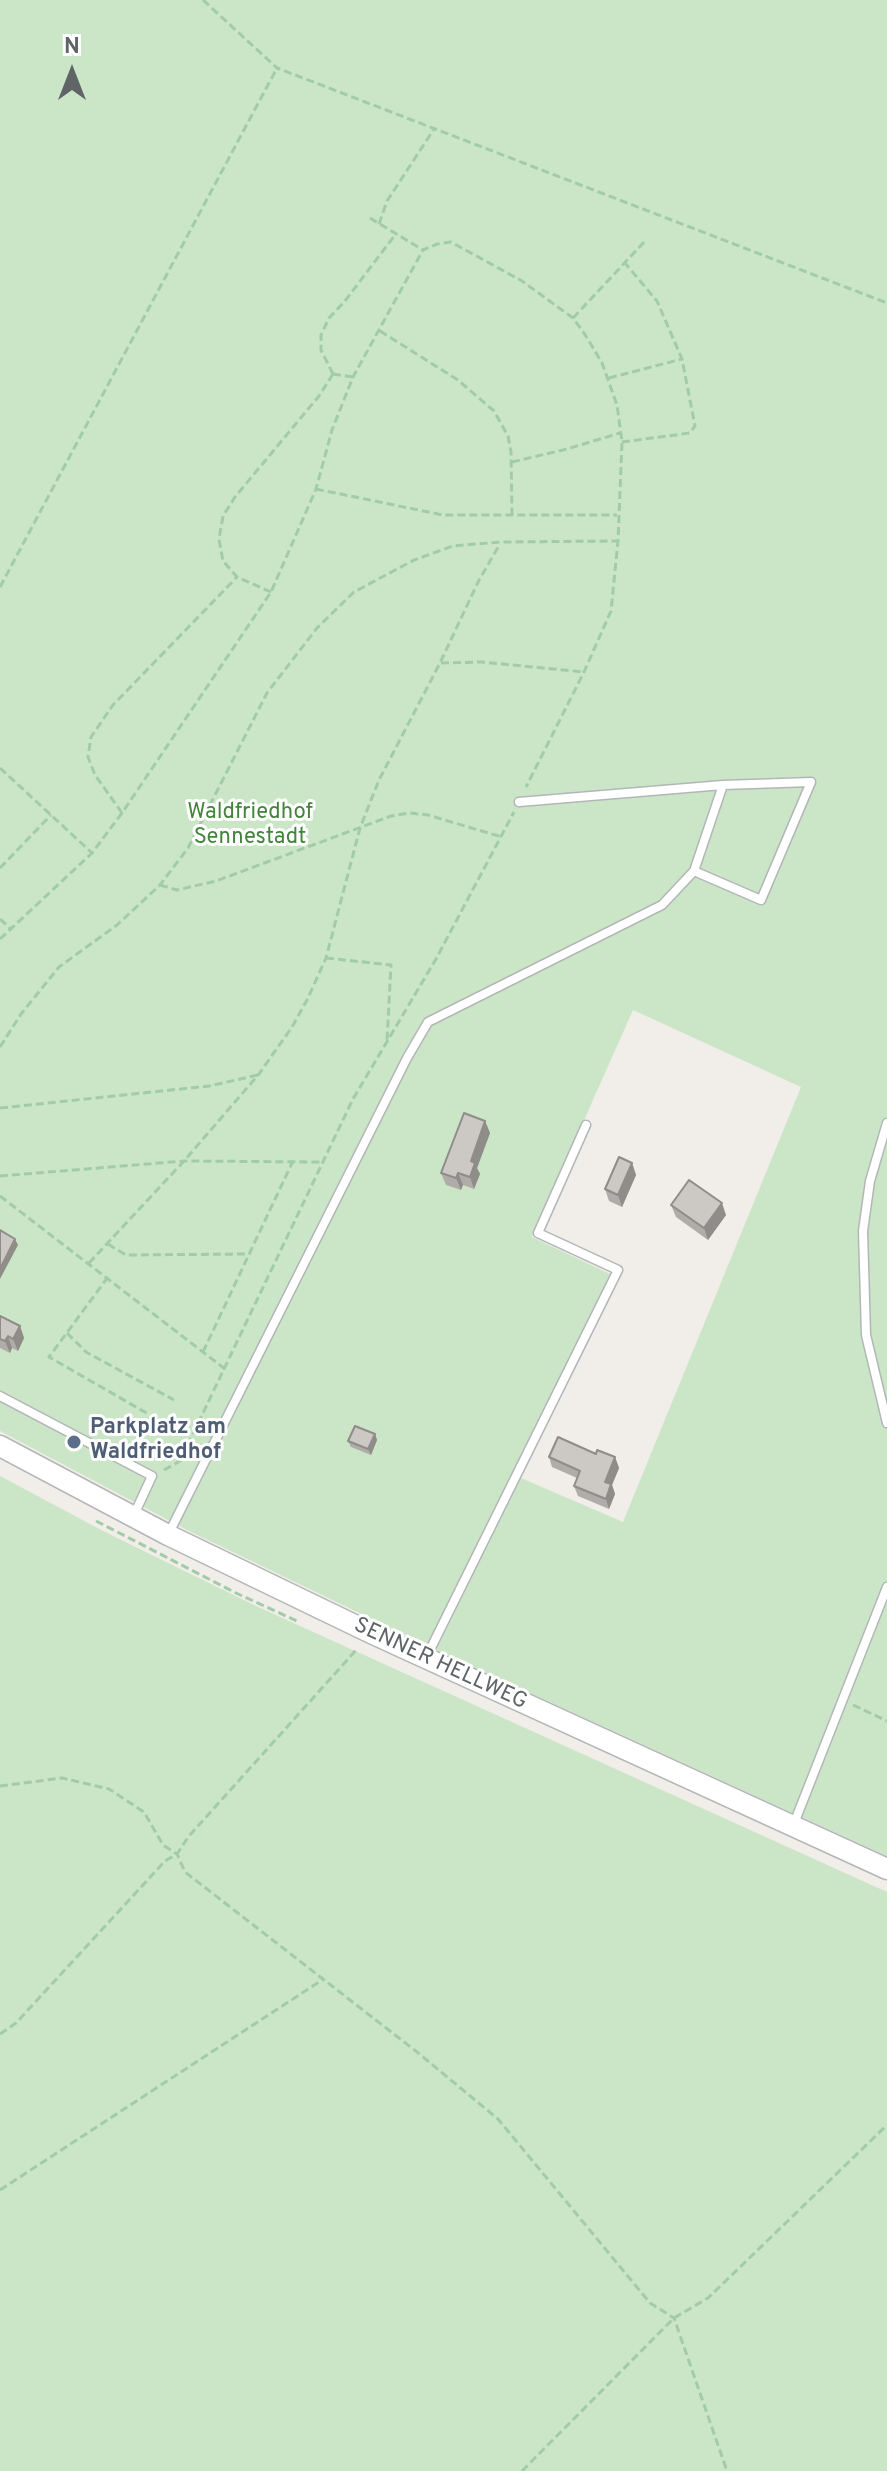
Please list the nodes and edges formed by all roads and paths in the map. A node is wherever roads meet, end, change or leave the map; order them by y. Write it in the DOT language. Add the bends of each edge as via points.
graph roads {
  1 [pos="203,0"];
  2 [pos="277,68"];
  3 [pos="434,129"];
  4 [pos="370,218"];
  5 [pos="379,224"];
  6 [pos="395,235"];
  7 [pos="646,240"];
  8 [pos="423,250"];
  9 [pos="625,263"];
  10 [pos="887,303"];
  11 [pos="573,318"];
  12 [pos="379,331"];
  13 [pos="682,359"];
  14 [pos="333,374"];
  15 [pos="353,377"];
  16 [pos="609,378"];
  17 [pos="620,433"];
  18 [pos="622,442"];
  19 [pos="512,462"];
  20 [pos="316,489"];
  21 [pos="617,515"];
  22 [pos="512,516"];
  23 [pos="618,541"];
  24 [pos="501,542"];
  25 [pos="237,577"];
  26 [pos="0,587"];
  27 [pos="271,592"];
  28 [pos="440,663"];
  29 [pos="584,672"];
  30 [pos="0,768"];
  31 [pos="723,785"];
  32 [pos="519,802"];
  33 [pos="122,813"];
  34 [pos="51,815"];
  35 [pos="360,828"];
  36 [pos="502,837"];
  37 [pos="92,853"];
  38 [pos="0,868"];
  39 [pos="694,871"];
  40 [pos="160,885"];
  41 [pos="0,919"];
  42 [pos="11,929"];
  43 [pos="0,939"];
  44 [pos="326,958"];
  45 [pos="387,1042"];
  46 [pos="0,1047"];
  47 [pos="259,1074"];
  48 [pos="0,1108"];
  49 [pos="887,1123"];
  50 [pos="586,1125"];
  51 [pos="184,1161"];
  52 [pos="293,1161"];
  53 [pos="323,1162"];
  54 [pos="0,1176"];
  55 [pos="0,1196"];
  56 [pos="108,1244"];
  57 [pos="250,1254"];
  58 [pos="89,1263"];
  59 [pos="108,1277"];
  60 [pos="67,1333"];
  61 [pos="203,1352"];
  62 [pos="225,1369"];
  63 [pos="0,1396"];
  64 [pos="174,1400"];
  65 [pos="150,1415"];
  66 [pos="887,1423"];
  67 [pos="0,1446"];
  68 [pos="152,1476"];
  69 [pos="133,1518"];
  70 [pos="168,1535"];
  71 [pos="887,1587"];
  72 [pos="371,1633"];
  73 [pos="426,1658"];
  74 [pos="843,1700"];
  75 [pos="887,1721"];
  76 [pos="0,1786"];
  77 [pos="793,1827"];
  78 [pos="177,1854"];
  79 [pos="887,1869"];
  80 [pos="322,1980"];
  81 [pos="0,2034"];
  82 [pos="887,2125"];
  83 [pos="0,2190"];
  84 [pos="674,2318"];
  85 [pos="522,2471"];
  86 [pos="727,2471"];
  1 -- 2 [label="path"];
  2 -- 3 [label="path"];
  2 -- 26 [label="path"];
  3 -- 5 [label="path" via="387,201"];
  3 -- 10 [label="path"];
  4 -- 5 [label="path"];
  5 -- 6 [label="path"];
  6 -- 8 [label="path"];
  6 -- 14 [label="path" via="321,335 321,350"];
  7 -- 9 [label="path"];
  8 -- 11 [label="path" via="451,242 522,281"];
  8 -- 12 [label="path"];
  9 -- 11 [label="path"];
  9 -- 13 [label="path" via="657,301"];
  11 -- 16 [label="path"];
  12 -- 15 [label="path"];
  12 -- 19 [label="path" via="458,380 494,411 508,436"];
  13 -- 16 [label="path"];
  13 -- 18 [label="path" via="695,426 690,433"];
  14 -- 15 [label="path"];
  14 -- 25 [label="path" via="223,516 223,561"];
  15 -- 20 [label="path"];
  16 -- 17 [label="path"];
  17 -- 18 [label="path"];
  17 -- 19 [label="path"];
  18 -- 21 [label="path"];
  19 -- 22 [label="path"];
  20 -- 22 [label="path" via="443,515"];
  20 -- 27 [label="path"];
  21 -- 22 [label="path"];
  21 -- 23 [label="path"];
  23 -- 24 [label="path"];
  23 -- 29 [label="path" via="611,611"];
  24 -- 28 [label="path"];
  24 -- 40 [label="path" via="453,546 414,560 354,592 317,628 267,693 188,848"];
  25 -- 27 [label="path"];
  25 -- 33 [label="path" via="113,705 91,737 88,757"];
  27 -- 33 [label="path"];
  28 -- 29 [label="path"];
  28 -- 35 [label="path"];
  29 -- 32 [label="path"];
  30 -- 34 [label="path"];
  31 -- 32 [label="lane"];
  31 -- 39 [label="lane"];
  31 -- 39 [label="lane" via="811,782 761,900"];
  32 -- 36 [label="path"];
  33 -- 37 [label="path"];
  34 -- 37 [label="path"];
  34 -- 38 [label="path"];
  35 -- 36 [label="path" via="410,813"];
  35 -- 40 [label="path" via="216,881 177,890"];
  35 -- 44 [label="path"];
  36 -- 45 [label="path"];
  37 -- 42 [label="path"];
  39 -- 70 [label="lane" via="662,905 428,1022"];
  40 -- 46 [label="path" via="59,967"];
  41 -- 42 [label="path"];
  42 -- 43 [label="path"];
  44 -- 45 [label="path" via="391,965"];
  44 -- 47 [label="path" via="292,1027"];
  45 -- 53 [label="path"];
  47 -- 48 [label="path" via="209,1086"];
  47 -- 51 [label="path"];
  49 -- 66 [label="lane" via="870,1181 863,1231 866,1335"];
  50 -- 73 [label="lane" via="538,1233 618,1270"];
  51 -- 52 [label="path"];
  51 -- 54 [label="path"];
  51 -- 56 [label="path"];
  52 -- 53 [label="path"];
  52 -- 57 [label="path"];
  53 -- 62 [label="path"];
  55 -- 58 [label="path"];
  56 -- 57 [label="path" via="126,1255"];
  56 -- 58 [label="path"];
  57 -- 61 [label="path"];
  58 -- 59 [label="path"];
  59 -- 60 [label="path"];
  59 -- 61 [label="path"];
  60 -- 64 [label="path" via="86,1352"];
  60 -- 65 [label="path" via="49,1357"];
  61 -- 62 [label="path"];
  62 -- 68 [label="path" via="180,1461"];
  63 -- 68 [label="lane"];
  67 -- 69 [label="street, SENNER HELLWEG"];
  68 -- 69 [label="lane"];
  69 -- 70 [label="street, SENNER HELLWEG"];
  70 -- 72 [label="street, SENNER HELLWEG"];
  71 -- 74 [label="lane"];
  72 -- 73 [label="street, SENNER HELLWEG"];
  72 -- 78 [label="path"];
  73 -- 77 [label="street, SENNER HELLWEG"];
  74 -- 75 [label="path"];
  74 -- 77 [label="lane"];
  76 -- 78 [label="path" via="62,1778 109,1789 144,1812 163,1845"];
  77 -- 79 [label="street, SENNER HELLWEG"];
  78 -- 80 [label="path" via="185,1872"];
  78 -- 81 [label="path"];
  80 -- 83 [label="path"];
  80 -- 84 [label="path" via="498,2119 650,2303"];
  82 -- 84 [label="path" via="708,2298"];
  84 -- 85 [label="path"];
  84 -- 86 [label="path"];
}
